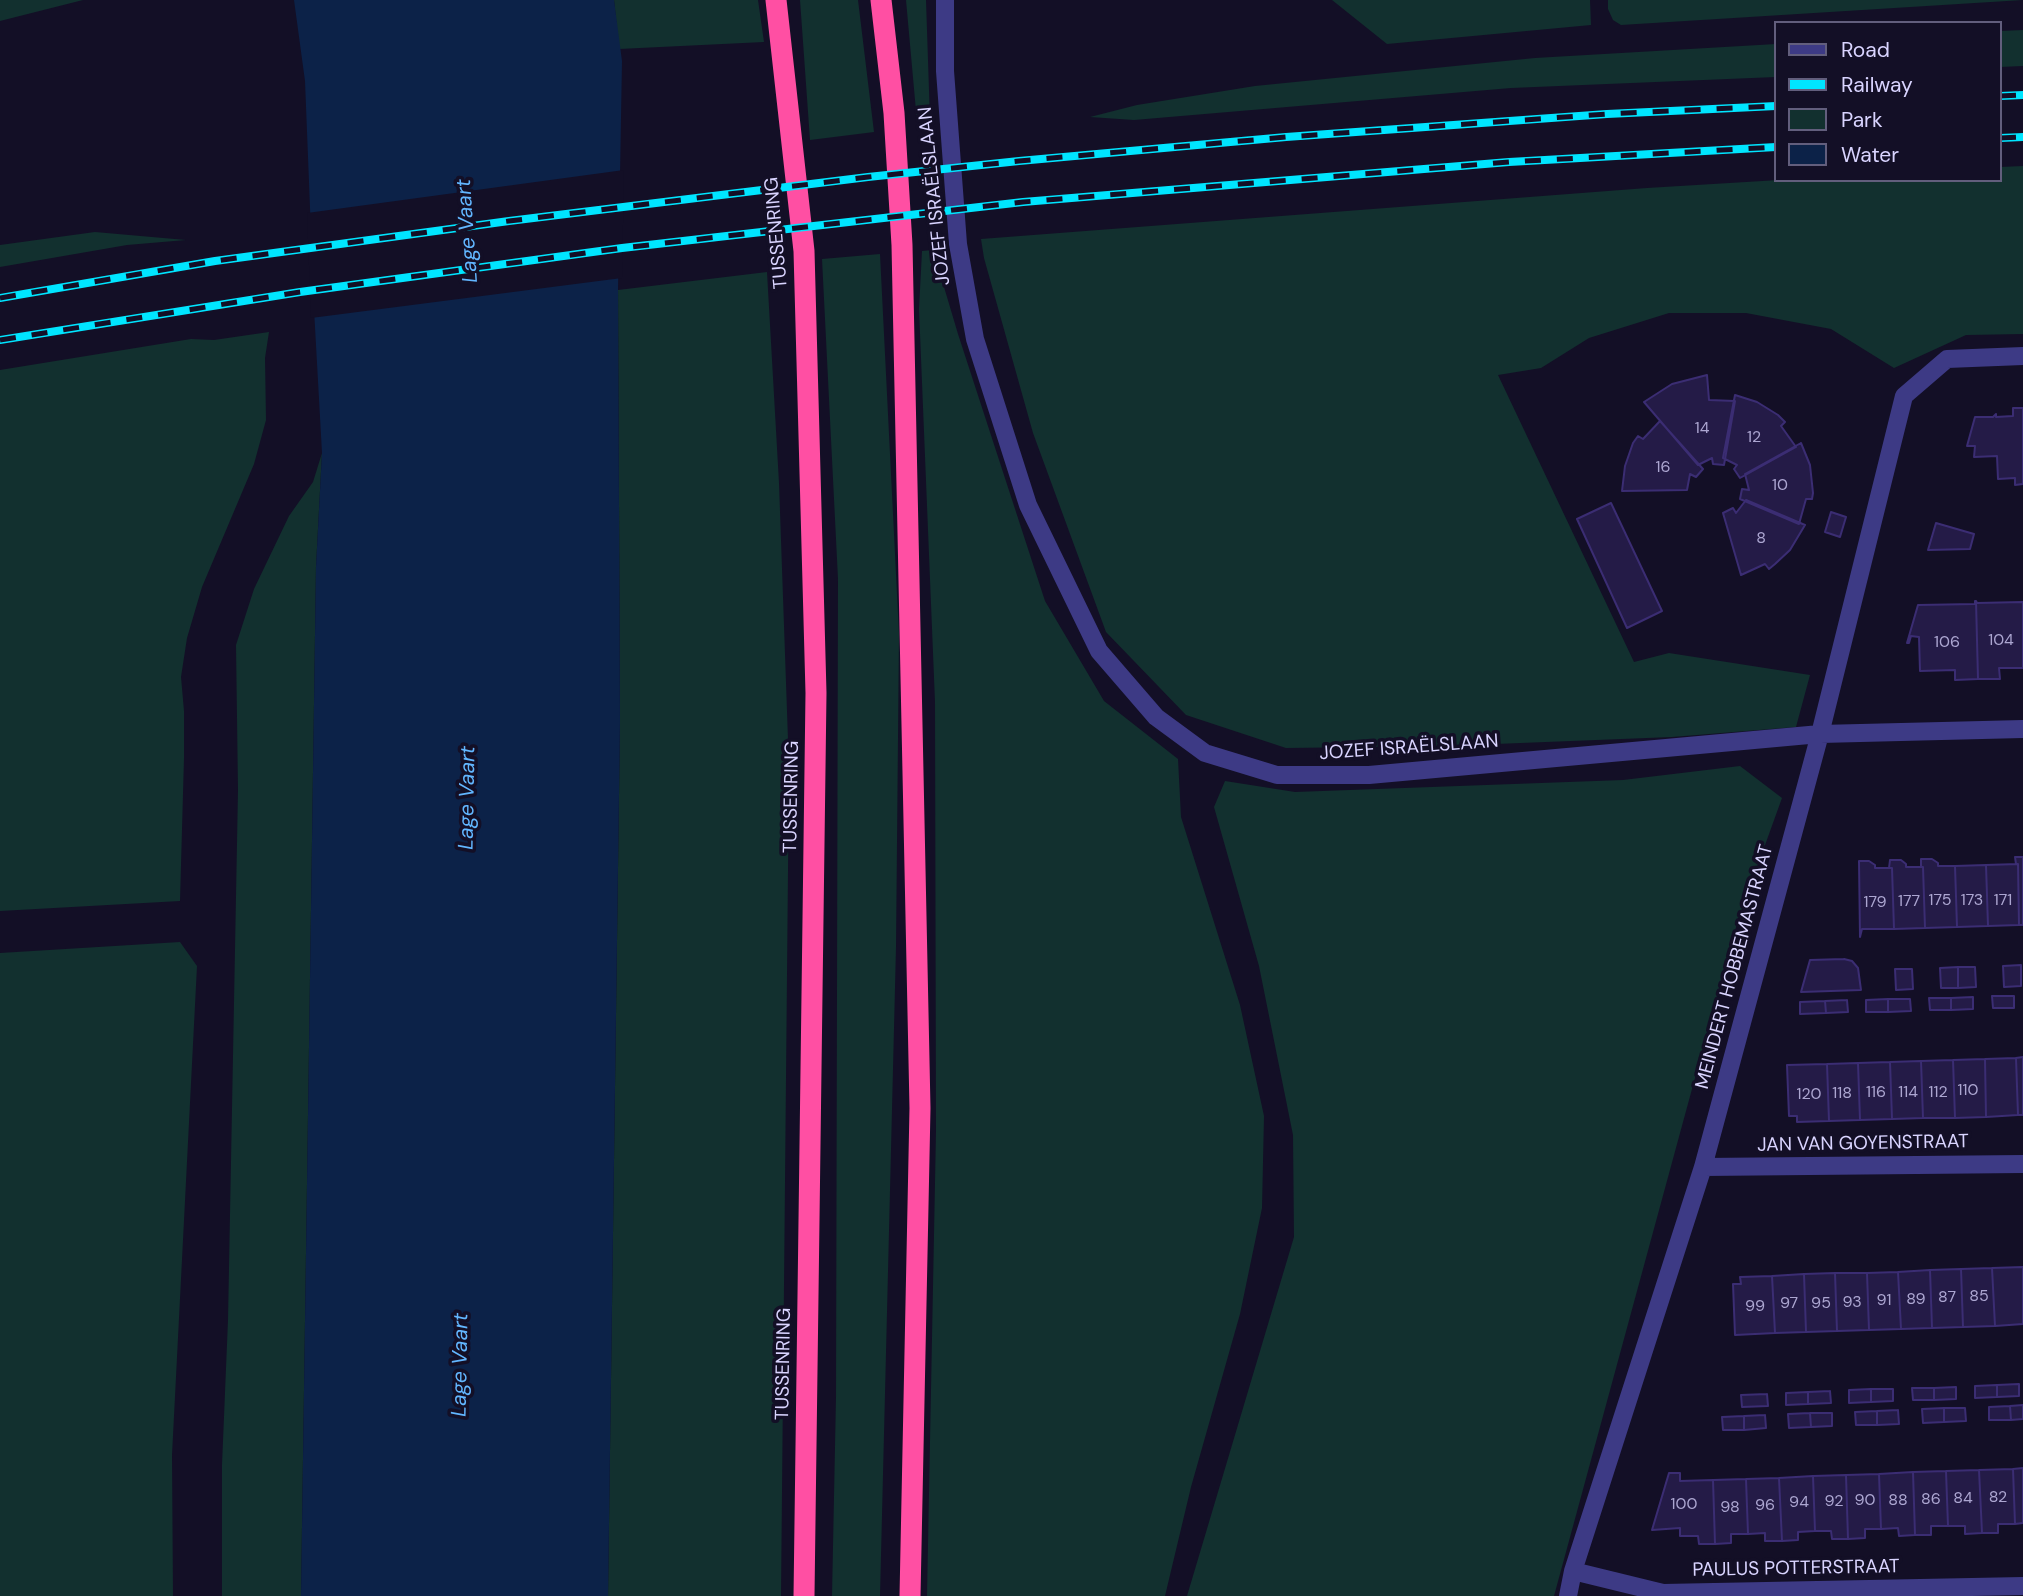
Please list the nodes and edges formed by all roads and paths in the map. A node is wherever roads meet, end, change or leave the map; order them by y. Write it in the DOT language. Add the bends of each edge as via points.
graph roads {
  1 [pos="776,0"];
  2 [pos="881,0"];
  3 [pos="945,0"];
  4 [pos="2023,356"];
  5 [pos="2023,729"];
  6 [pos="1820,734"];
  7 [pos="2023,1164"];
  8 [pos="1703,1167"];
  9 [pos="1573,1571"];
  10 [pos="2023,1586"];
  11 [pos="804,1596"];
  12 [pos="910,1596"];
  13 [pos="1567,1596"];
  1 -- 11 [label="highway, TUSSENRING" via="804,251 816,692"];
  2 -- 12 [label="highway" via="902,245 919,1094"];
  3 -- 6 [label="street, JOZEF ISRAËLSLAAN" via="945,71 958,244 975,339 1028,505 1099,651 1156,717 1205,753 1277,775 1369,775"];
  4 -- 6 [label="street, MEINDERT HOBBEMASTRAAT" via="1947,359 1904,396"];
  5 -- 6 [label="street, JOZEF ISRAËLSLAAN"];
  6 -- 8 [label="street, MEINDERT HOBBEMASTRAAT"];
  7 -- 8 [label="street, JAN VAN GOYENSTRAAT"];
  8 -- 9 [label="street, MEINDERT HOBBEMASTRAAT"];
  9 -- 10 [label="street, PAULUS POTTERSTRAAT" via="1663,1593"];
  9 -- 13 [label="street, MEINDERT HOBBEMASTRAAT"];
}
